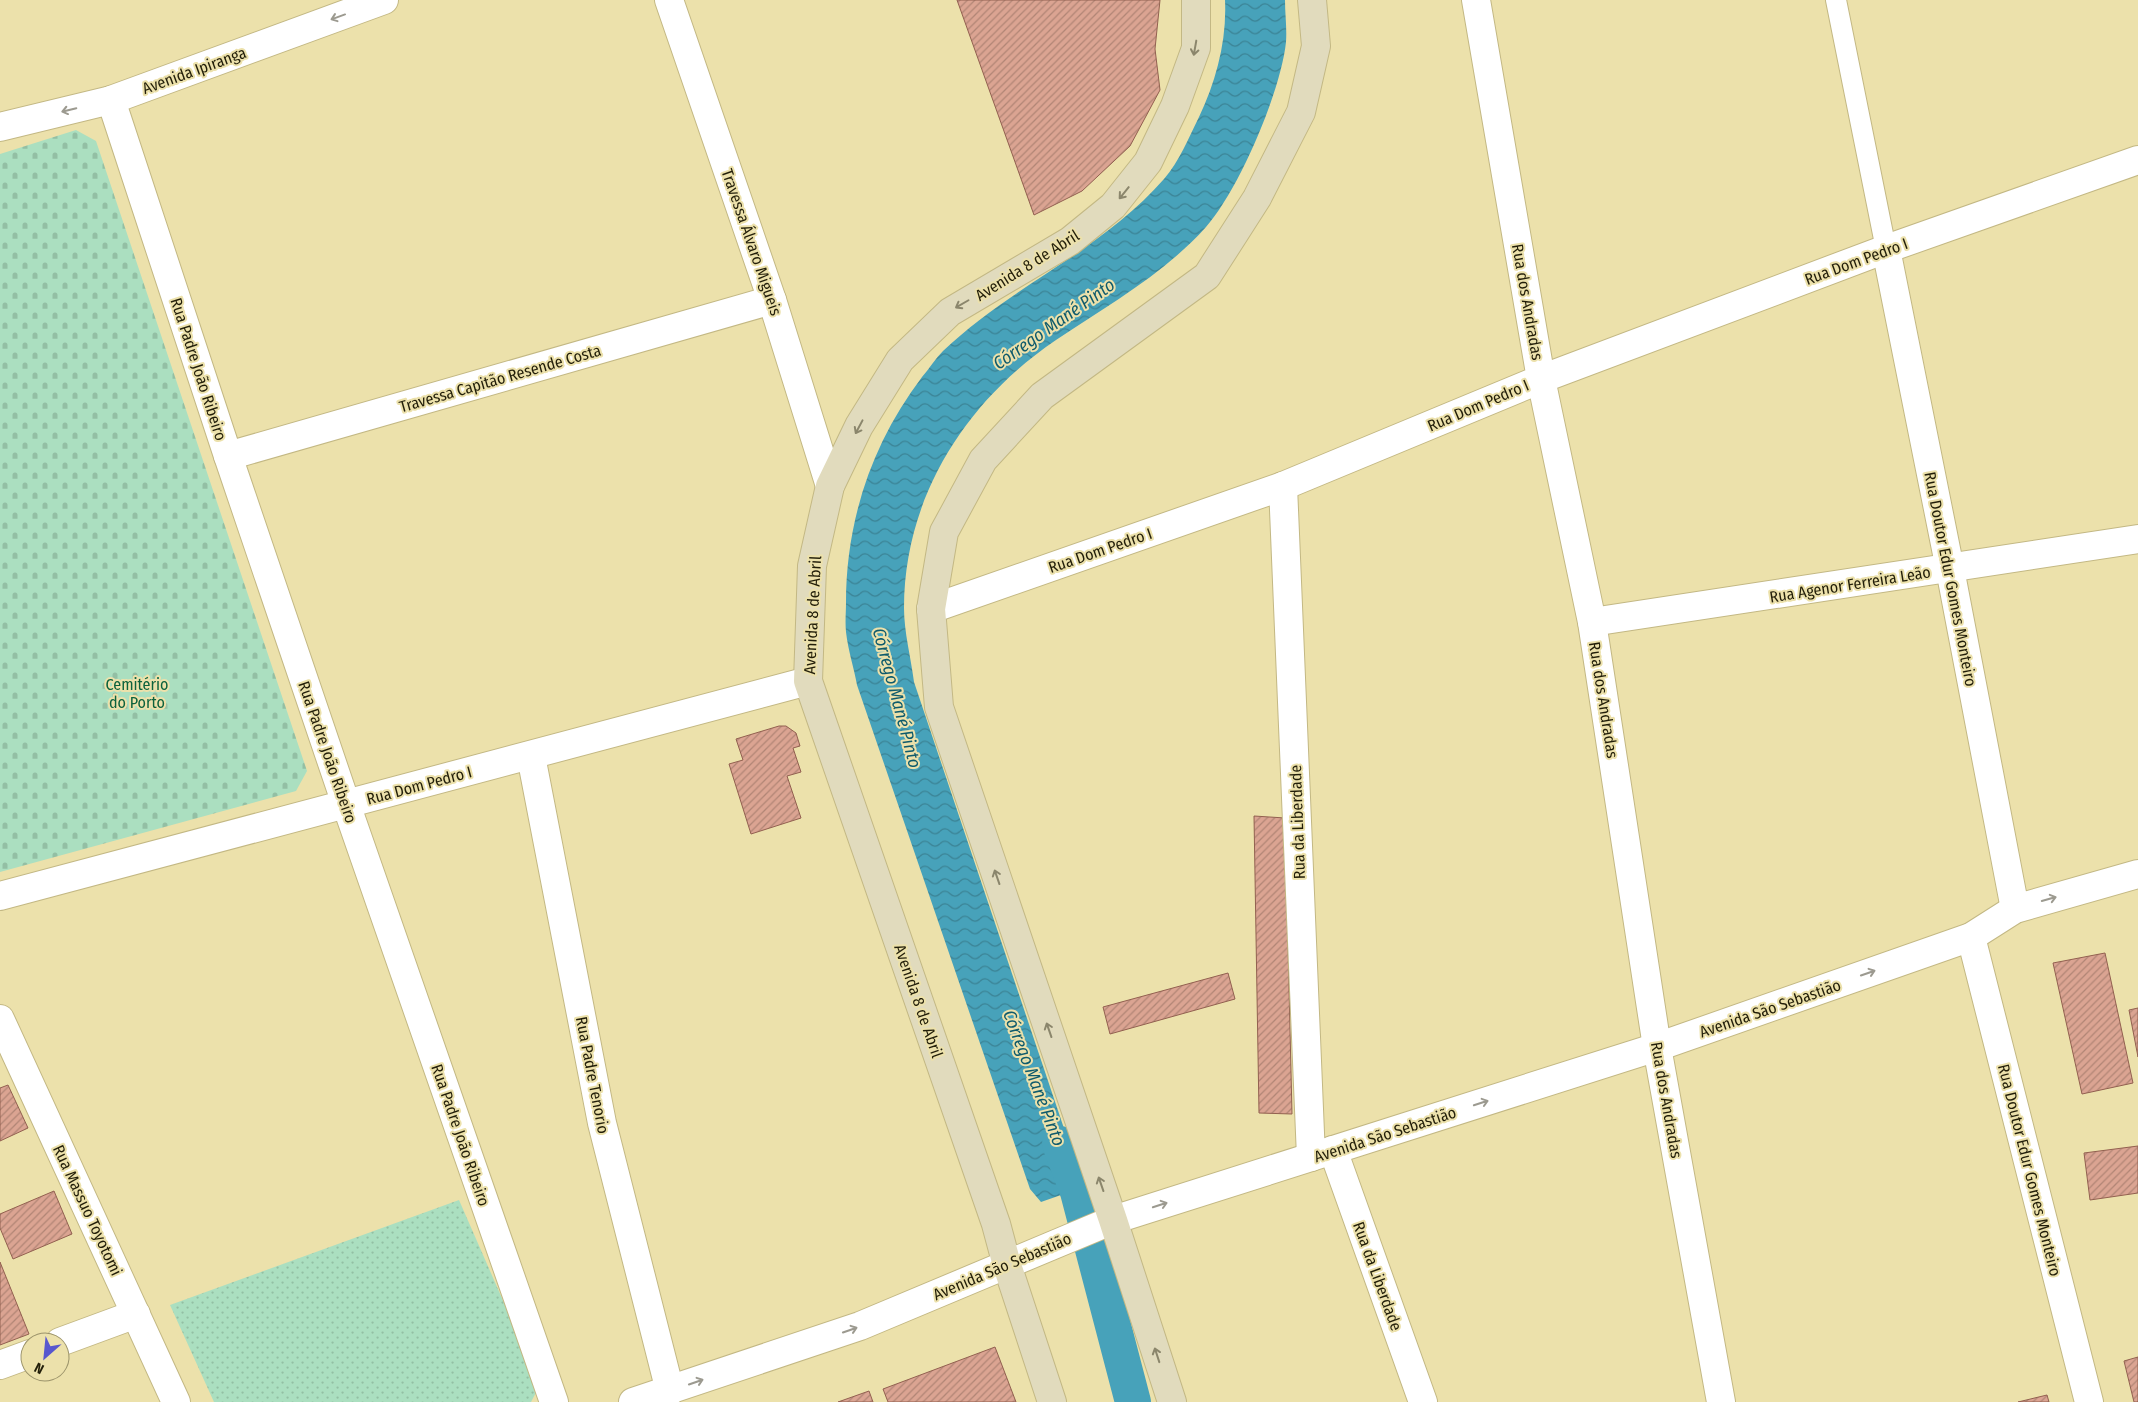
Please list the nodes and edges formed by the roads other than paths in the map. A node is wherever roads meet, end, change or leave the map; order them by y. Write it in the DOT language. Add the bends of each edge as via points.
graph roads {
  1 [pos="384,0"];
  2 [pos="669,0"];
  3 [pos="1196,0"];
  4 [pos="1312,0"];
  5 [pos="1476,0"];
  6 [pos="1836,0"];
  7 [pos="111,100"];
  8 [pos="0,127"];
  9 [pos="2138,160"];
  10 [pos="1886,249"];
  11 [pos="772,300"];
  12 [pos="1542,379"];
  13 [pos="228,456"];
  14 [pos="830,486"];
  15 [pos="1283,486"];
  16 [pos="2138,539"];
  17 [pos="1950,568"];
  18 [pos="931,609"];
  19 [pos="1592,622"];
  20 [pos="808,681"];
  21 [pos="531,756"];
  22 [pos="346,804"];
  23 [pos="2138,874"];
  24 [pos="0,896"];
  25 [pos="2015,909"];
  26 [pos="1971,937"];
  27 [pos="0,1019"];
  28 [pos="1657,1047"];
  29 [pos="1322,1153"];
  30 [pos="1106,1222"];
  31 [pos="1013,1262"];
  32 [pos="136,1314"];
  33 [pos="70,1338"];
  34 [pos="20,1358"];
  35 [pos="0,1365"];
  36 [pos="670,1391"];
  37 [pos="176,1402"];
  38 [pos="554,1402"];
  39 [pos="634,1402"];
  40 [pos="1052,1402"];
  41 [pos="1172,1402"];
  42 [pos="1423,1402"];
  43 [pos="1721,1402"];
  44 [pos="2089,1402"];
  1 -- 7 [label="street, Avenida Ipiranga, one-way"];
  2 -- 11 [label="street, Travessa Álvaro Migueis"];
  3 -- 14 [label="main road, Avenida 8 de Abril, one-way" via="1196,48 1148,162 1113,206 1070,241 950,312 900,360 859,426"];
  4 -- 18 [label="main road" via="1316,46 1301,112 1252,206 1207,276 1042,396 983,460 944,532"];
  5 -- 12 [label="street, Rua dos Andradas"];
  6 -- 10 [label="lane"];
  7 -- 8 [label="street, Avenida Ipiranga, one-way"];
  7 -- 13 [label="street, Rua Padre João Ribeiro"];
  9 -- 10 [label="street, Rua Dom Pedro I"];
  10 -- 12 [label="street, Rua Dom Pedro I"];
  10 -- 17 [label="street, Rua Doutor Edur Gomes Monteiro"];
  11 -- 13 [label="street, Travessa Capitão Resende Costa"];
  11 -- 14 [label="street, Travessa Álvaro Migueis"];
  12 -- 15 [label="street, Rua Dom Pedro I"];
  12 -- 19 [label="street, Rua dos Andradas"];
  13 -- 22 [label="street, Rua Padre João Ribeiro"];
  14 -- 20 [label="main road, Avenida 8 de Abril" via="812,566"];
  15 -- 18 [label="street, Rua Dom Pedro I"];
  15 -- 29 [label="street, Rua da Liberdade"];
  16 -- 17 [label="street, Rua Agenor Ferreira Leão"];
  17 -- 19 [label="street, Rua Agenor Ferreira Leão"];
  17 -- 25 [label="street, Rua Doutor Edur Gomes Monteiro"];
  30 -- 18 [label="main road, one-way" via="939,706"];
  19 -- 28 [label="street, Rua dos Andradas"];
  20 -- 21 [label="street, Rua Dom Pedro I"];
  20 -- 31 [label="main road, Avenida 8 de Abril" via="996,1224"];
  21 -- 22 [label="street, Rua Dom Pedro I"];
  21 -- 36 [label="street, Rua Padre Tenorio" via="602,1123"];
  22 -- 24 [label="street, Rua Dom Pedro I"];
  22 -- 38 [label="street, Rua Padre João Ribeiro"];
  25 -- 23 [label="street, Avenida São Sebastião, one-way"];
  25 -- 26 [label="street, Avenida São Sebastião"];
  28 -- 26 [label="street, Avenida São Sebastião, one-way"];
  26 -- 44 [label="street, Rua Doutor Edur Gomes Monteiro"];
  27 -- 32 [label="street, Rua Massuo Toyotomi"];
  29 -- 28 [label="street, Avenida São Sebastião, one-way"];
  28 -- 43 [label="street, Rua dos Andradas"];
  30 -- 29 [label="street, Avenida São Sebastião, one-way"];
  29 -- 42 [label="street, Rua da Liberdade"];
  30 -- 31 [label="street, Avenida São Sebastião"];
  41 -- 30 [label="main road, one-way"];
  36 -- 31 [label="street, Avenida São Sebastião, one-way" via="860,1326"];
  31 -- 40 [label="main road, Avenida 8 de Abril"];
  32 -- 33 [label="street"];
  32 -- 37 [label="street, Rua Massuo Toyotomi"];
  34 -- 35 [label="street"];
  36 -- 39 [label="street, Avenida São Sebastião"];
}
